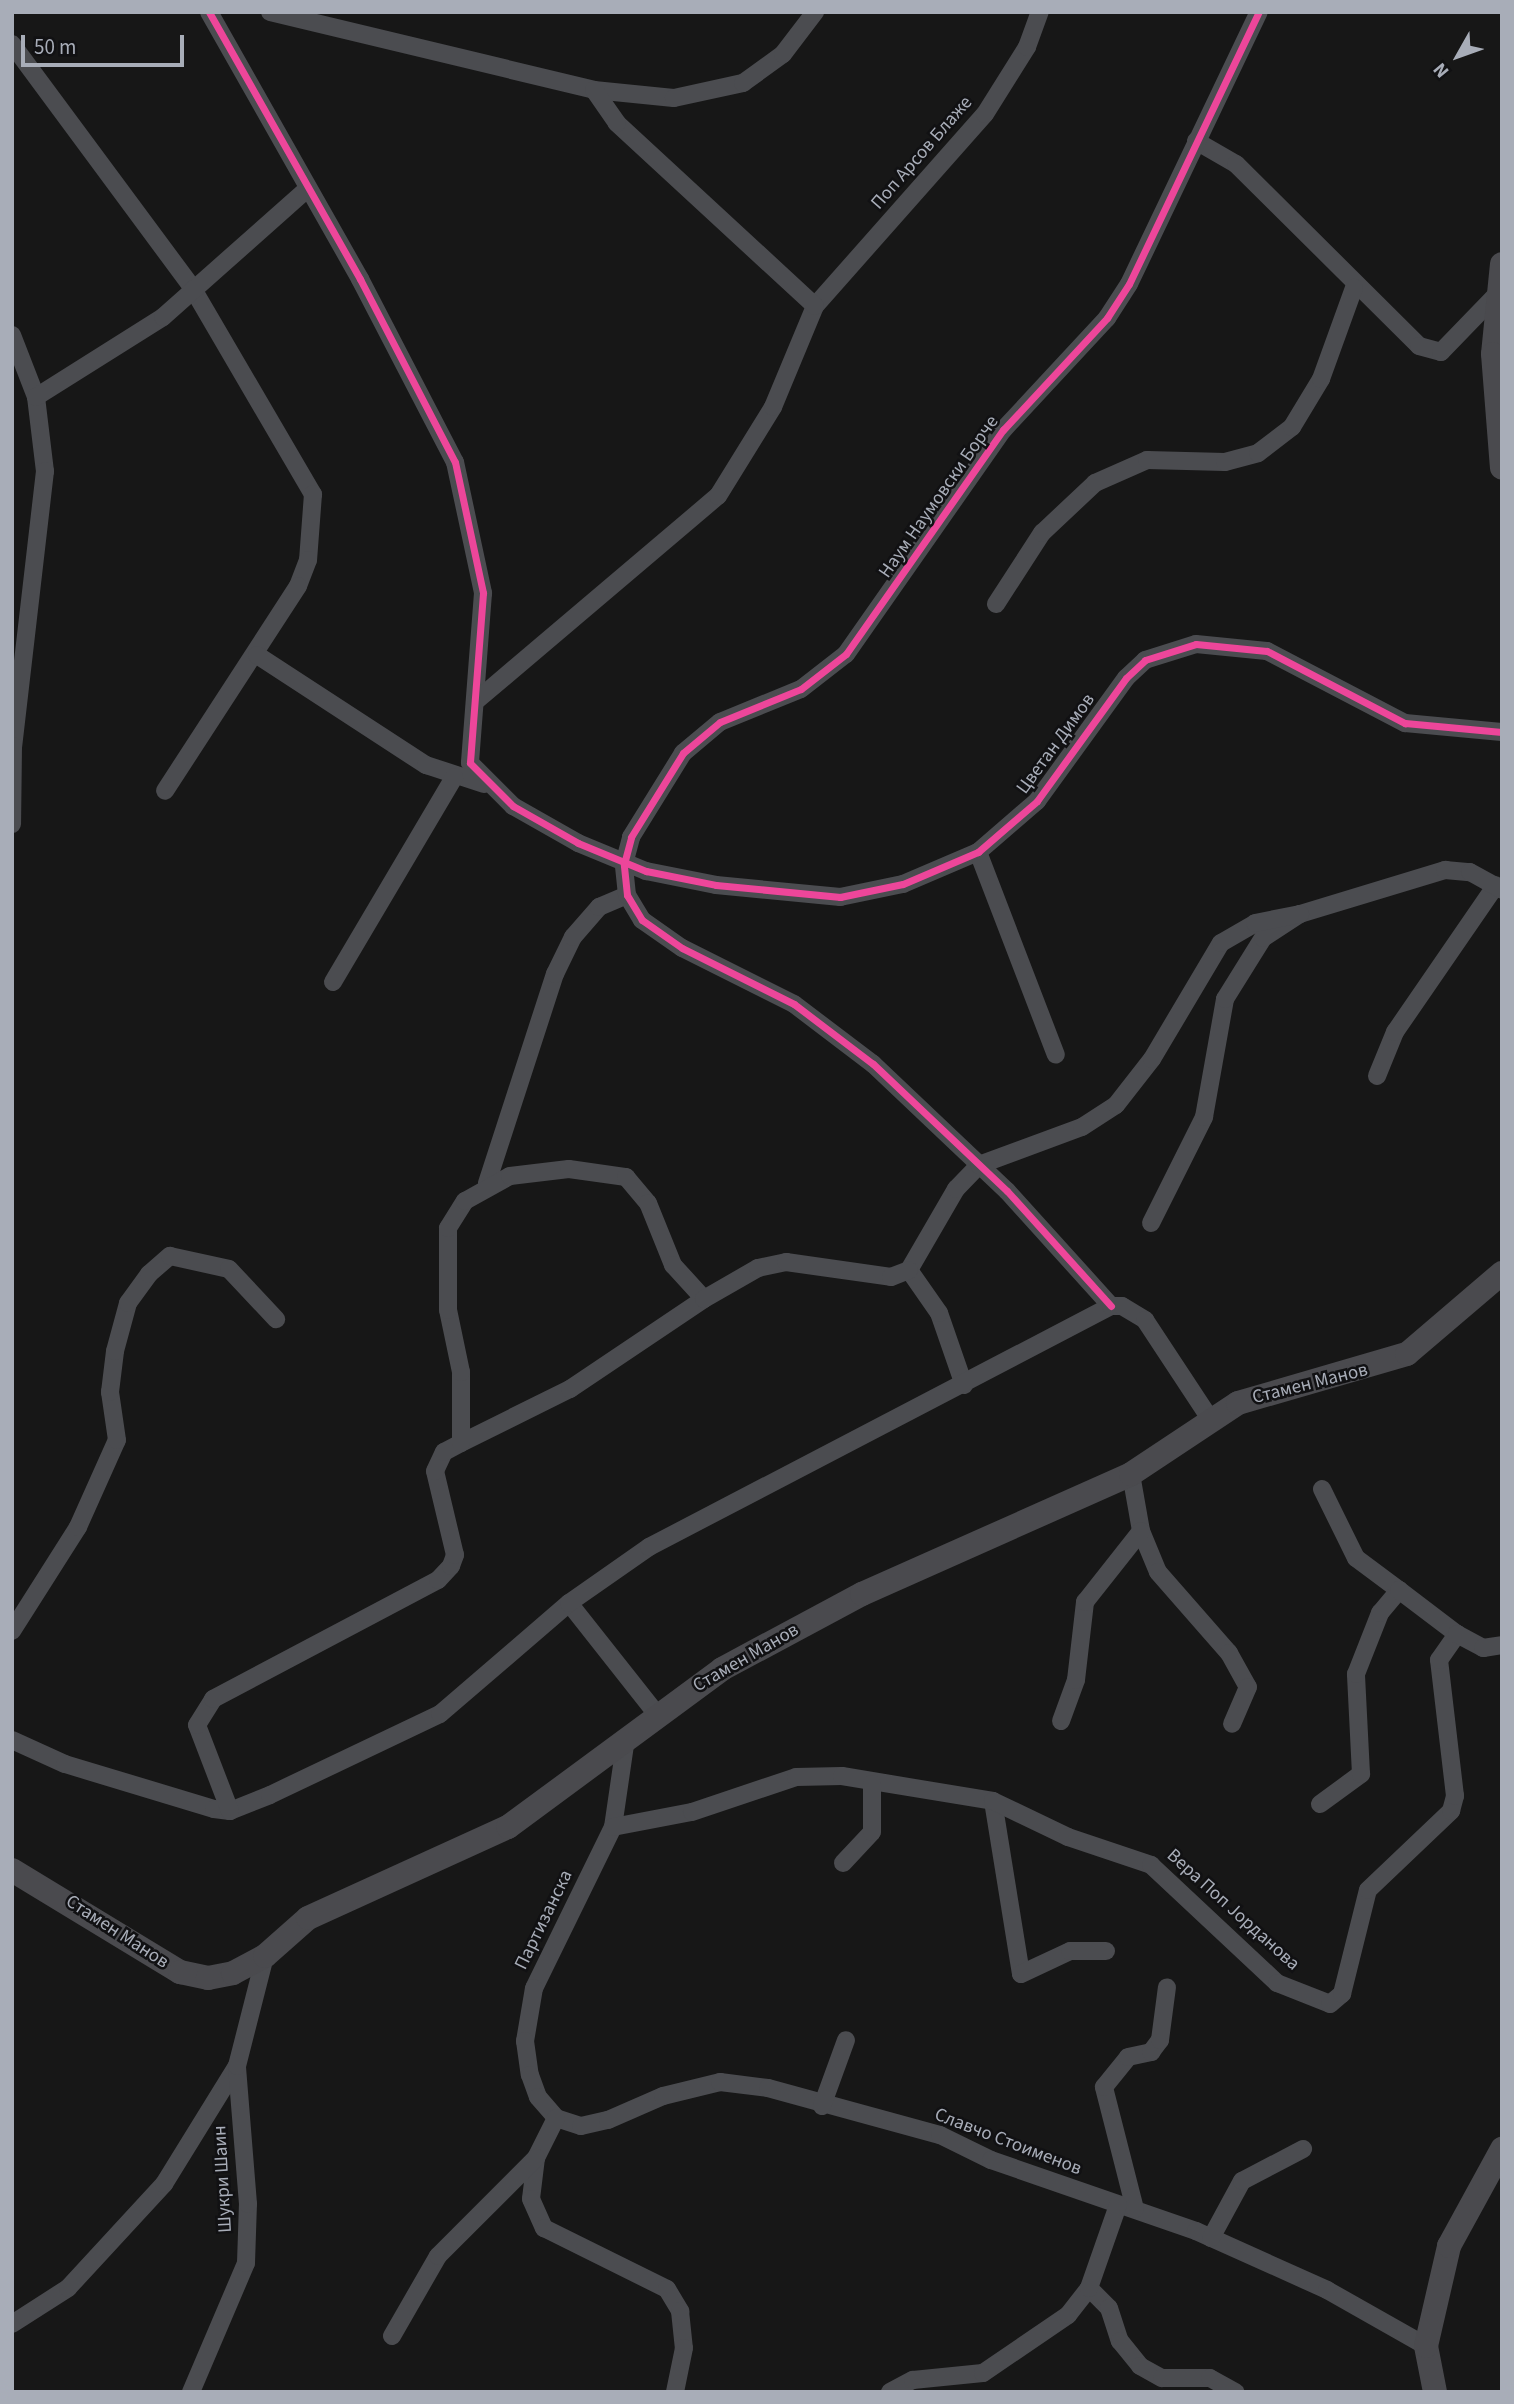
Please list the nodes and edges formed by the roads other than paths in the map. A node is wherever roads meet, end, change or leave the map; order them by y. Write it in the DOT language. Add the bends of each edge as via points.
graph roads {
  1 [pos="270,12"];
  2 [pos="815,12"];
  3 [pos="1040,12"];
  4 [pos="1259,12"];
  5 [pos="212,13"];
  6 [pos="12,44"];
  7 [pos="594,90"];
  8 [pos="1196,141"];
  9 [pos="307,188"];
  10 [pos="1502,264"];
  11 [pos="1354,288"];
  12 [pos="192,289"];
  13 [pos="1495,296"];
  14 [pos="815,306"];
  15 [pos="12,335"];
  16 [pos="36,397"];
  17 [pos="1502,468"];
  18 [pos="996,604"];
  19 [pos="257,655"];
  20 [pos="476,701"];
  21 [pos="1502,732"];
  22 [pos="454,777"];
  23 [pos="484,784"];
  24 [pos="165,791"];
  25 [pos="12,824"];
  26 [pos="978,852"];
  27 [pos="624,864"];
  28 [pos="1499,887"];
  29 [pos="627,895"];
  30 [pos="1300,914"];
  31 [pos="333,982"];
  32 [pos="1056,1055"];
  33 [pos="1377,1076"];
  34 [pos="979,1165"];
  35 [pos="487,1183"];
  36 [pos="1151,1223"];
  37 [pos="909,1270"];
  38 [pos="1502,1273"];
  39 [pos="1490,1293"];
  40 [pos="704,1299"];
  41 [pos="1111,1306"];
  42 [pos="276,1319"];
  43 [pos="964,1385"];
  44 [pos="1211,1420"];
  45 [pos="461,1443"];
  46 [pos="1131,1474"];
  47 [pos="1322,1489"];
  48 [pos="1141,1531"];
  49 [pos="1399,1590"];
  50 [pos="569,1603"];
  51 [pos="12,1631"];
  52 [pos="1457,1634"];
  53 [pos="1502,1645"];
  54 [pos="656,1713"];
  55 [pos="1061,1721"];
  56 [pos="1232,1724"];
  57 [pos="626,1738"];
  58 [pos="12,1740"];
  59 [pos="872,1784"];
  60 [pos="993,1801"];
  61 [pos="1320,1804"];
  62 [pos="230,1811"];
  63 [pos="613,1827"];
  64 [pos="843,1863"];
  65 [pos="12,1870"];
  66 [pos="1107,1951"];
  67 [pos="265,1956"];
  68 [pos="1167,1987"];
  69 [pos="846,2039"];
  70 [pos="237,2066"];
  71 [pos="822,2106"];
  72 [pos="556,2118"];
  73 [pos="1303,2149"];
  74 [pos="1502,2149"];
  75 [pos="536,2158"];
  76 [pos="1127,2207"];
  77 [pos="1211,2238"];
  78 [pos="1089,2288"];
  79 [pos="12,2324"];
  80 [pos="392,2336"];
  81 [pos="1426,2346"];
  82 [pos="191,2392"];
  83 [pos="675,2392"];
  84 [pos="890,2392"];
  85 [pos="1235,2392"];
  86 [pos="1435,2392"];
  1 -- 7 [label="street"];
  2 -- 7 [label="street" via="783,54 743,83 674,98"];
  3 -- 14 [label="street, Поп Арсов Блаже" via="1027,47 985,114"];
  4 -- 8 [label="street, Наум Наумовски Борче"];
  5 -- 9 [label="street"];
  6 -- 12 [label="street"];
  7 -- 14 [label="street" via="617,123"];
  8 -- 11 [label="street" via="1236,164"];
  8 -- 27 [label="street, Наум Наумовски Борче" via="1107,318 1003,430 865,631 801,690 749,705 699,738 662,781 631,837"];
  9 -- 12 [label="street"];
  9 -- 20 [label="street" via="455,462 481,573 482,665"];
  10 -- 13 [label="street"];
  11 -- 13 [label="street" via="1419,346 1441,352"];
  11 -- 18 [label="street" via="1321,379 1292,426 1258,453 1225,463 1147,460 1095,483 1042,533"];
  12 -- 16 [label="street" via="163,317"];
  12 -- 19 [label="street" via="313,494 308,560"];
  13 -- 17 [label="street" via="1493,354"];
  14 -- 20 [label="street, Поп Арсов Блаже" via="773,407 718,496"];
  15 -- 16 [label="street"];
  16 -- 25 [label="street" via="45,471 13,746"];
  19 -- 22 [label="street, Цветан Димов"];
  19 -- 24 [label="street"];
  20 -- 23 [label="street" via="470,764"];
  21 -- 26 [label="street, Цветан Димов" via="1405,723 1266,651 1196,644 1145,660 1126,678 1037,801"];
  22 -- 23 [label="street, Цветан Димов"];
  22 -- 31 [label="street"];
  23 -- 27 [label="street, Цветан Димов" via="578,843"];
  26 -- 27 [label="street, Цветан Димов" via="903,884 840,897 678,879"];
  26 -- 32 [label="street"];
  27 -- 29 [label="street"];
  28 -- 30 [label="street" via="1445,870"];
  28 -- 33 [label="street" via="1395,1032"];
  29 -- 34 [label="street" via="660,933 834,1032"];
  29 -- 35 [label="street" via="599,907 573,937 555,974"];
  30 -- 34 [label="street" via="1255,923 1221,943 1152,1059 1116,1105 1082,1127"];
  30 -- 36 [label="street" via="1263,937 1240,967 1225,999 1204,1117"];
  34 -- 37 [label="street" via="956,1189"];
  34 -- 41 [label="street"];
  35 -- 40 [label="street" via="569,1169 626,1177 648,1203 673,1265"];
  35 -- 45 [label="street" via="453,1213 448,1228 448,1310 461,1372"];
  37 -- 40 [label="street" via="891,1277 786,1262 758,1268"];
  37 -- 43 [label="street" via="939,1313"];
  38 -- 39 [label="street, Стамен Манов"];
  39 -- 44 [label="street, Стамен Манов" via="1416,1348 1381,1367 1282,1388"];
  40 -- 45 [label="street" via="543,1406"];
  41 -- 43 [label="street"];
  41 -- 44 [label="street" via="1122,1306 1145,1321"];
  42 -- 51 [label="street" via="229,1269 170,1256 149,1274 128,1303 115,1351 110,1392 117,1440 78,1527"];
  43 -- 50 [label="street" via="649,1546"];
  44 -- 46 [label="street, Стамен Манов"];
  45 -- 62 [label="street" via="444,1452 435,1471 455,1555 438,1580 213,1699 199,1714 200,1738"];
  46 -- 48 [label="street"];
  46 -- 54 [label="street, Стамен Манов" via="812,1619"];
  47 -- 49 [label="street" via="1356,1558"];
  48 -- 55 [label="street" via="1086,1602 1076,1680"];
  48 -- 56 [label="street" via="1158,1572 1229,1653 1248,1687"];
  49 -- 52 [label="street"];
  49 -- 61 [label="street" via="1380,1613 1356,1674 1361,1774"];
  50 -- 54 [label="street"];
  50 -- 62 [label="street" via="440,1714"];
  52 -- 53 [label="street" via="1483,1648"];
  52 -- 60 [label="street, Вера Поп Јорданова" via="1439,1660 1437,1678 1455,1796 1451,1811 1368,1890 1342,1994 1330,2004 1277,1983 1151,1864 1068,1837"];
  54 -- 57 [label="street, Стамен Манов"];
  57 -- 63 [label="street, Партизанска"];
  57 -- 67 [label="street, Стамен Манов" via="508,1827 309,1918"];
  58 -- 62 [label="street" via="119,1782"];
  59 -- 60 [label="street, Вера Поп Јорданова"];
  59 -- 63 [label="street, Вера Поп Јорданова" via="842,1776 796,1777 692,1812"];
  59 -- 64 [label="street" via="874,1827"];
  60 -- 66 [label="street" via="1021,1974 1070,1951"];
  63 -- 72 [label="street, Партизанска" via="534,1988 526,2041 530,2075 538,2097"];
  65 -- 67 [label="street, Стамен Манов" via="180,1972 208,1978"];
  67 -- 70 [label="street, Шукри Шаин"];
  68 -- 76 [label="street" via="1160,2040 1152,2052 1119,2065 1104,2087"];
  69 -- 71 [label="street"];
  70 -- 79 [label="street" via="164,2184 68,2288"];
  70 -- 82 [label="street, Шукри Шаин" via="248,2204 246,2263"];
  71 -- 72 [label="street, Славчо Стоименов" via="743,2082 720,2082 663,2096 582,2126"];
  71 -- 76 [label="street, Славчо Стоименов" via="940,2135"];
  72 -- 75 [label="street"];
  73 -- 77 [label="street" via="1242,2181"];
  74 -- 81 [label="street" via="1448,2246"];
  75 -- 80 [label="street" via="438,2256"];
  75 -- 83 [label="street" via="531,2199 544,2228 667,2289 680,2311 684,2348"];
  76 -- 77 [label="street, Славчо Стоименов"];
  76 -- 78 [label="street"];
  77 -- 81 [label="street, Славчо Стоименов"];
  78 -- 84 [label="street" via="1068,2315 983,2373 913,2380"];
  78 -- 85 [label="street" via="1109,2308 1120,2341 1140,2366 1162,2378 1210,2378"];
  81 -- 86 [label="street"];
}
